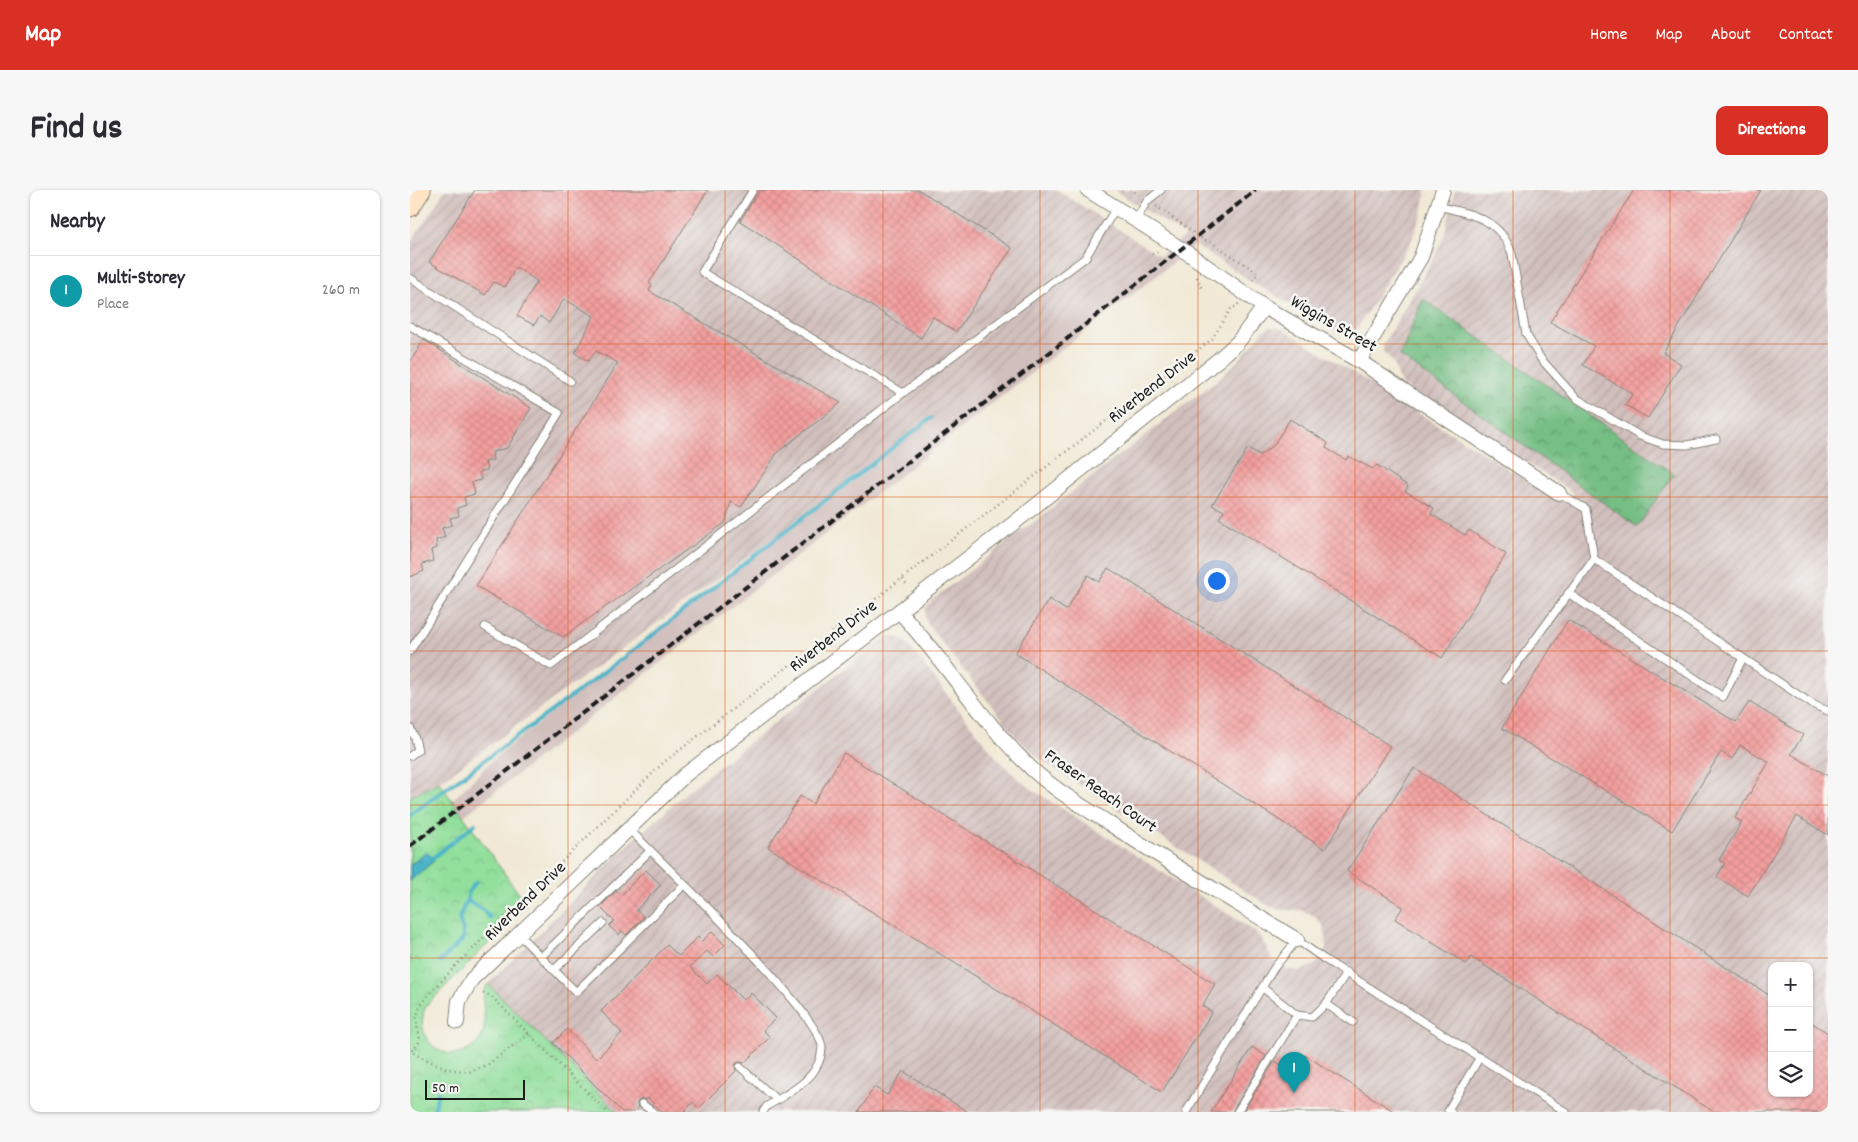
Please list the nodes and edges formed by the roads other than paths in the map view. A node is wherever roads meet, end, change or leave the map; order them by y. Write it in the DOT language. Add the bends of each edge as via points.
graph roads {
  1 [pos="421,190"];
  2 [pos="753,190"];
  3 [pos="1088,190"];
  4 [pos="1161,190"];
  5 [pos="1442,190"];
  6 [pos="1438,206"];
  7 [pos="410,207"];
  8 [pos="1116,208"];
  9 [pos="1136,220"];
  10 [pos="410,278"];
  11 [pos="1264,307"];
  12 [pos="410,326"];
  13 [pos="1359,361"];
  14 [pos="570,382"];
  15 [pos="903,393"];
  16 [pos="1716,439"];
  17 [pos="1559,493"];
  18 [pos="1594,559"];
  19 [pos="1568,593"];
  20 [pos="899,611"];
  21 [pos="485,627"];
  22 [pos="410,651"];
  23 [pos="1743,658"];
  24 [pos="1505,680"];
  25 [pos="1828,711"];
  26 [pos="410,728"];
  27 [pos="410,756"];
  28 [pos="629,830"];
  29 [pos="650,851"];
  30 [pos="684,885"];
  31 [pos="603,923"];
  32 [pos="519,935"];
  33 [pos="1297,940"];
  34 [pos="541,957"];
  35 [pos="554,970"];
  36 [pos="1347,972"];
  37 [pos="1263,988"];
  38 [pos="1326,1004"];
  39 [pos="1298,1015"];
  40 [pos="457,1022"];
  41 [pos="1353,1022"];
  42 [pos="1480,1057"];
  43 [pos="740,1067"];
  44 [pos="777,1100"];
  45 [pos="642,1104"];
  46 [pos="653,1112"];
  47 [pos="763,1112"];
  48 [pos="1186,1112"];
  49 [pos="1237,1112"];
  50 [pos="1451,1112"];
  51 [pos="1566,1112"];
  1 -- 7 [label="street"];
  2 -- 15 [label="lane" via="702,272"];
  3 -- 8 [label="street, Wiggins Street"];
  4 -- 9 [label="lane" via="1147,200"];
  5 -- 6 [label="street"];
  6 -- 13 [label="street" via="1421,257"];
  6 -- 16 [label="lane" via="1477,215 1504,237 1512,254 1526,334 1541,359 1576,398 1640,436 1663,444 1687,445"];
  8 -- 9 [label="street, Wiggins Street"];
  8 -- 15 [label="lane" via="1085,258"];
  9 -- 11 [label="street, Wiggins Street"];
  10 -- 14 [label="lane"];
  11 -- 13 [label="street, Wiggins Street"];
  11 -- 20 [label="street, Riverbend Drive" via="1238,342 1218,360"];
  12 -- 22 [label="lane" via="558,413"];
  13 -- 17 [label="street, Wiggins Street"];
  15 -- 21 [label="lane" via="551,666"];
  17 -- 18 [label="lane" via="1586,509"];
  18 -- 19 [label="lane"];
  18 -- 23 [label="lane"];
  19 -- 23 [label="lane" via="1724,697"];
  19 -- 24 [label="lane"];
  20 -- 28 [label="street, Riverbend Drive" via="685,775"];
  20 -- 33 [label="street, Fraser Reach Court" via="990,726 1034,771 1128,836"];
  23 -- 25 [label="lane" via="1812,704"];
  26 -- 27 [label="lane" via="418,750"];
  28 -- 29 [label="lane"];
  28 -- 32 [label="street, Riverbend Drive"];
  29 -- 30 [label="lane"];
  29 -- 34 [label="lane"];
  30 -- 35 [label="lane" via="576,992"];
  30 -- 44 [label="lane" via="782,987 813,1025 822,1046 817,1066 806,1081"];
  31 -- 35 [label="lane"];
  32 -- 34 [label="lane"];
  32 -- 40 [label="street, Riverbend Drive" via="472,979 459,1001"];
  33 -- 36 [label="lane"];
  33 -- 37 [label="lane" via="1274,968"];
  34 -- 35 [label="lane"];
  36 -- 38 [label="lane"];
  36 -- 42 [label="lane"];
  37 -- 39 [label="lane"];
  37 -- 48 [label="lane"];
  38 -- 39 [label="lane" via="1312,1017"];
  38 -- 41 [label="lane"];
  39 -- 49 [label="lane"];
  42 -- 50 [label="lane" via="1448,1110"];
  42 -- 51 [label="lane"];
  43 -- 44 [label="lane"];
  44 -- 47 [label="lane"];
  45 -- 46 [label="lane"];
}
